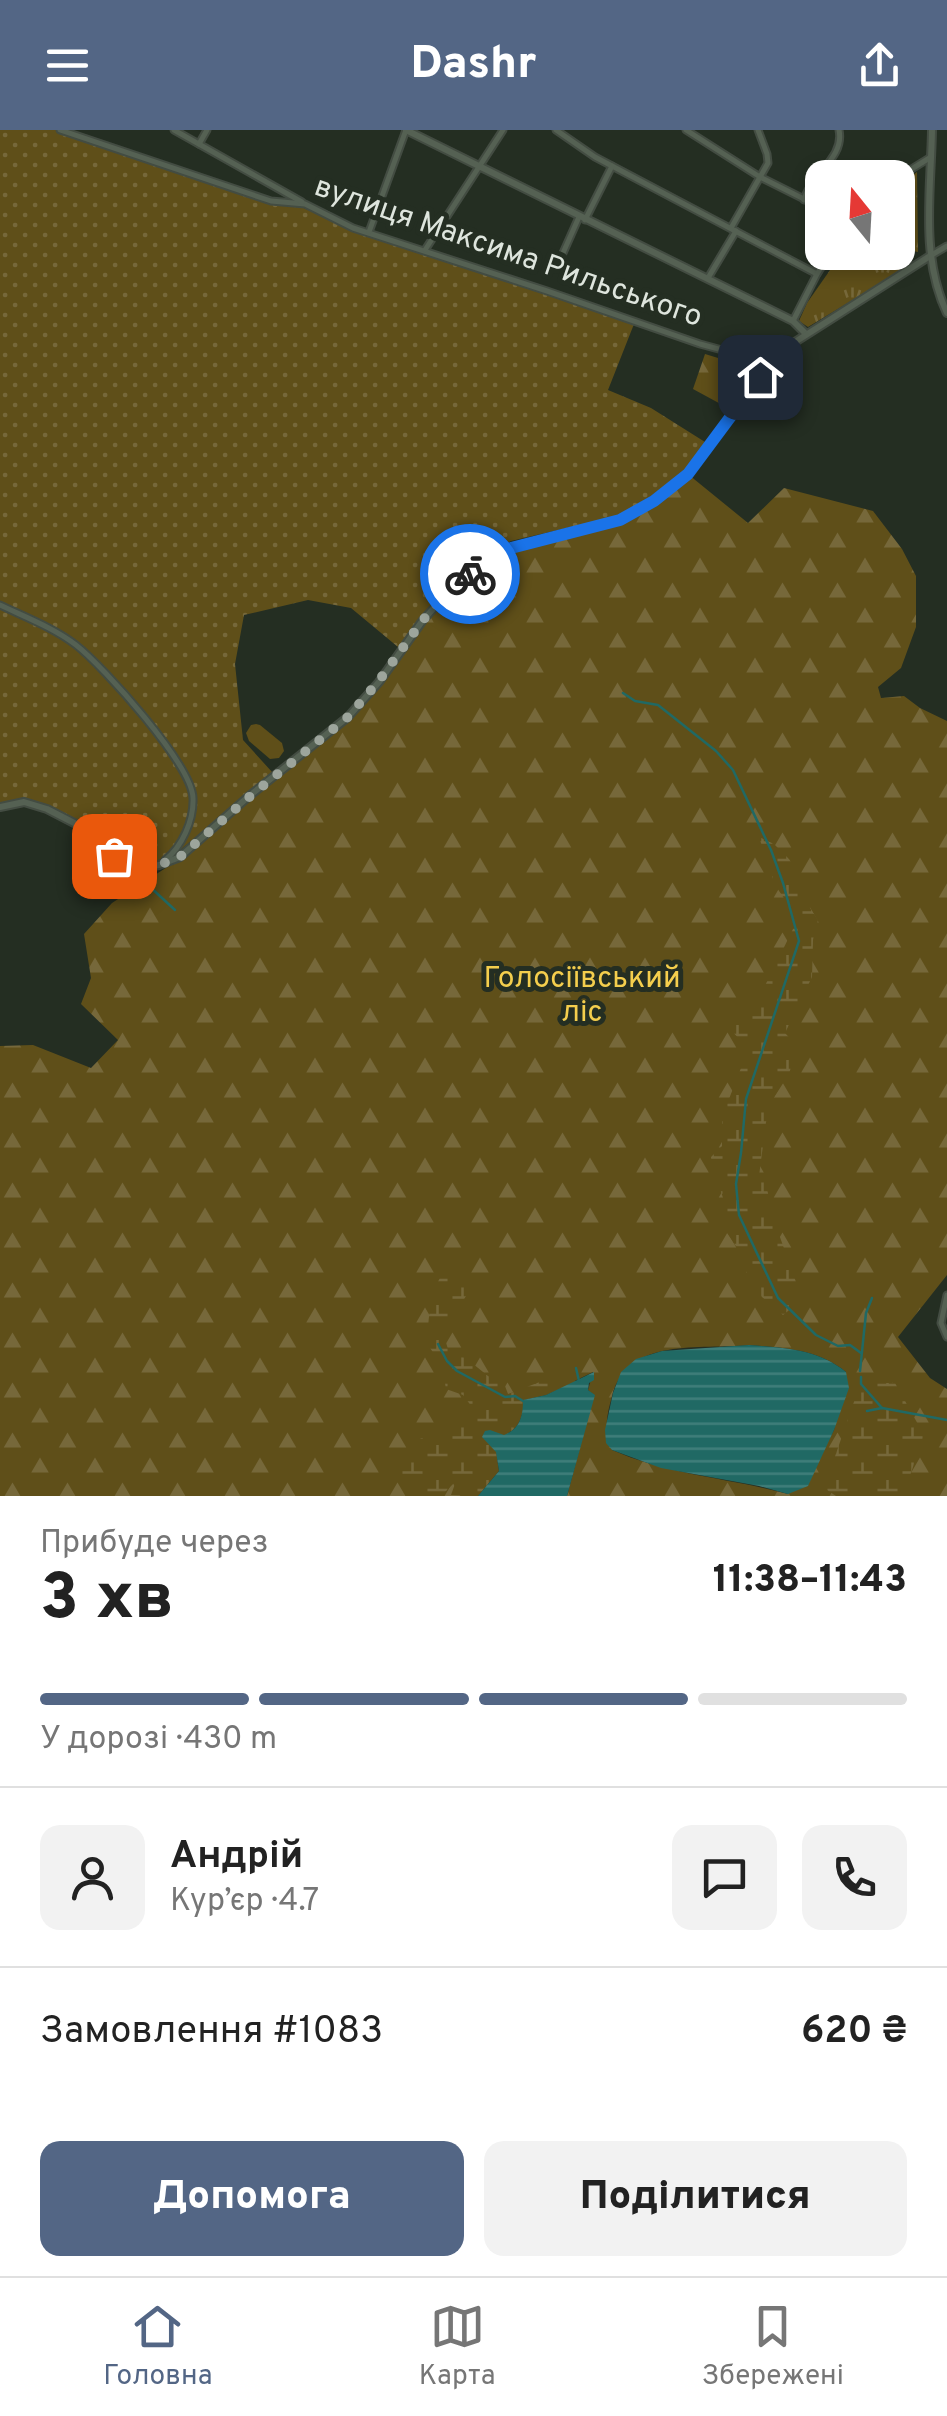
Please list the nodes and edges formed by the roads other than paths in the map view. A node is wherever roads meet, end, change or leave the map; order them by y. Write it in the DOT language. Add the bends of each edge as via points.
graph roads {
  1 [pos="60,130"];
  2 [pos="174,130"];
  3 [pos="207,130"];
  4 [pos="406,130"];
  5 [pos="503,130"];
  6 [pos="556,130"];
  7 [pos="686,130"];
  8 [pos="758,130"];
  9 [pos="839,130"];
  10 [pos="932,130"];
  11 [pos="199,144"];
  12 [pos="932,157"];
  13 [pos="479,165"];
  14 [pos="612,166"];
  15 [pos="915,167"];
  16 [pos="760,177"];
  17 [pos="804,200"];
  18 [pos="305,204"];
  19 [pos="582,219"];
  20 [pos="734,229"];
  21 [pos="369,232"];
  22 [pos="947,246"];
  23 [pos="425,250"];
  24 [pos="930,256"];
  25 [pos="559,262"];
  26 [pos="820,270"];
  27 [pos="817,274"];
  28 [pos="708,278"];
  29 [pos="947,313"];
  30 [pos="793,321"];
  31 [pos="806,334"];
  32 [pos="770,363"];
  33 [pos="0,605"];
  34 [pos="0,807"];
  35 [pos="159,865"];
  36 [pos="947,1294"];
  37 [pos="947,1338"];
  1 -- 18 [label="street, вулиця Максима Рильського" via="271,201"];
  2 -- 11 [label="street"];
  3 -- 11 [label="street"];
  4 -- 13 [label="street"];
  4 -- 21 [label="street"];
  5 -- 13 [label="street"];
  6 -- 14 [label="street"];
  7 -- 16 [label="street"];
  8 -- 16 [label="street" via="768,159"];
  9 -- 17 [label="street" via="838,149"];
  10 -- 12 [label="street"];
  11 -- 18 [label="street"];
  12 -- 15 [label="street"];
  12 -- 24 [label="street"];
  13 -- 19 [label="street"];
  13 -- 23 [label="street"];
  14 -- 19 [label="street"];
  14 -- 20 [label="street"];
  16 -- 17 [label="street"];
  16 -- 20 [label="street"];
  18 -- 21 [label="street, вулиця Максима Рильського"];
  19 -- 25 [label="street"];
  19 -- 28 [label="street"];
  20 -- 27 [label="street"];
  20 -- 28 [label="street"];
  21 -- 23 [label="street, вулиця Максима Рильського"];
  22 -- 24 [label="street"];
  23 -- 32 [label="street, вулиця Максима Рильського"];
  24 -- 29 [label="street"];
  24 -- 31 [label="street"];
  26 -- 27 [label="street"];
  27 -- 30 [label="street"];
  28 -- 30 [label="street"];
  30 -- 31 [label="street"];
  31 -- 32 [label="street"];
  32 -- 35 [label="street" via="688,474 620,520 511,548 478,568 423,620 348,717 180,857"];
  33 -- 35 [label="street" via="75,644 179,762 193,796 188,827 173,855"];
  34 -- 35 [label="street" via="24,802 47,809 114,856 142,868"];
  36 -- 37 [label="street" via="941,1323"];
}
